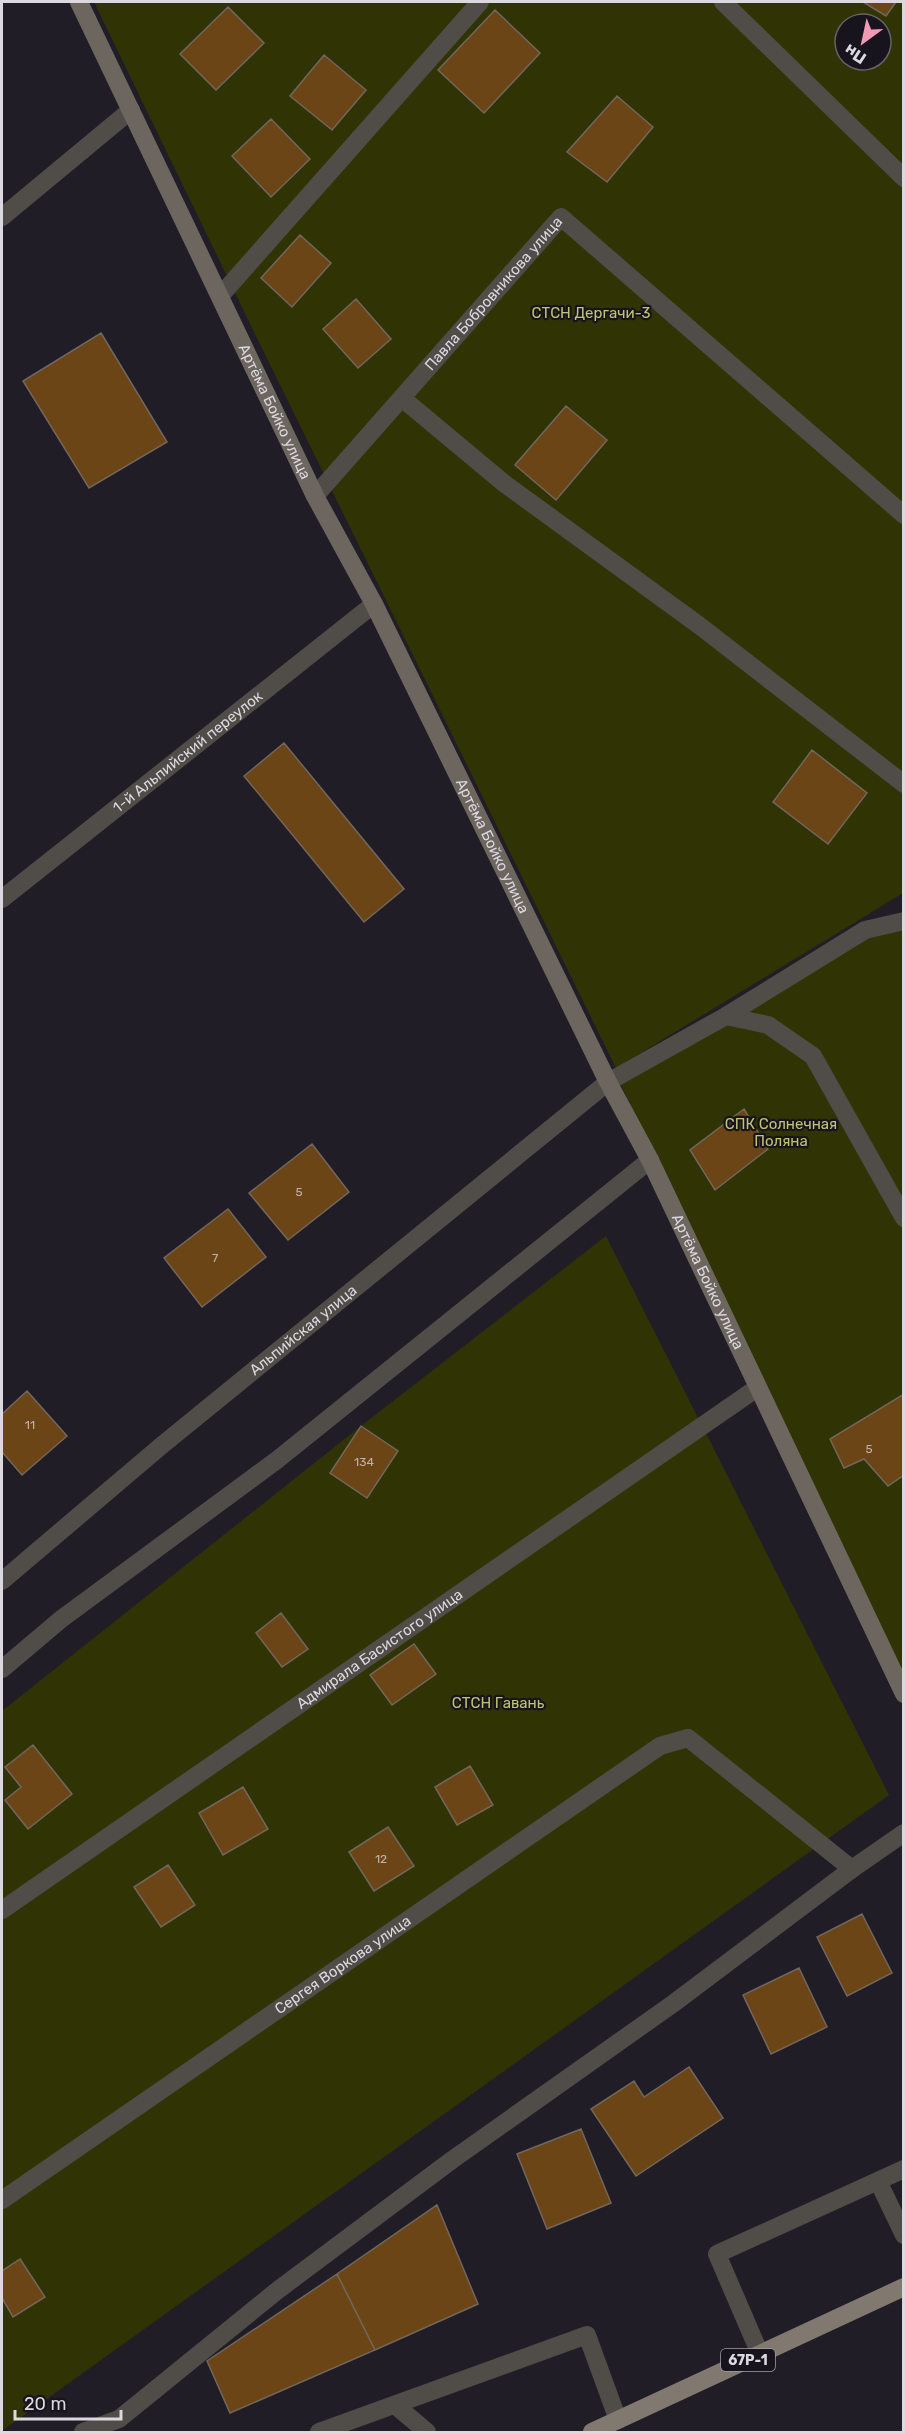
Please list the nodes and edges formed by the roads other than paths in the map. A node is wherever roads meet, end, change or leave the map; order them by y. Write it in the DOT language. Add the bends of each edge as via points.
graph roads {
  1 [pos="79,2"];
  2 [pos="480,2"];
  3 [pos="723,2"];
  4 [pos="130,110"];
  5 [pos="903,178"];
  6 [pos="2,217"];
  7 [pos="221,295"];
  8 [pos="403,399"];
  9 [pos="315,496"];
  10 [pos="903,515"];
  11 [pos="374,604"];
  12 [pos="903,784"];
  13 [pos="2,899"];
  14 [pos="903,921"];
  15 [pos="726,1016"];
  16 [pos="608,1082"];
  17 [pos="650,1160"];
  18 [pos="903,1218"];
  19 [pos="757,1388"];
  20 [pos="2,1581"];
  21 [pos="2,1669"];
  22 [pos="903,1694"];
  23 [pos="903,1833"];
  24 [pos="852,1869"];
  25 [pos="2,1910"];
  26 [pos="903,2169"];
  27 [pos="878,2181"];
  28 [pos="2,2200"];
  29 [pos="903,2235"];
  30 [pos="903,2287"];
  31 [pos="760,2354"];
  32 [pos="395,2405"];
  33 [pos="618,2420"];
  34 [pos="123,2426"];
  35 [pos="83,2433"];
  36 [pos="319,2433"];
  37 [pos="427,2433"];
  38 [pos="591,2433"];
  1 -- 4 [label="main road, Артёма Бойко улица"];
  2 -- 7 [label="street"];
  3 -- 5 [label="street"];
  4 -- 6 [label="street"];
  4 -- 7 [label="main road, Артёма Бойко улица"];
  7 -- 9 [label="main road, Артёма Бойко улица"];
  8 -- 9 [label="street, Павла Бобровникова улица"];
  8 -- 10 [label="street, Павла Бобровникова улица" via="561,217"];
  8 -- 12 [label="street" via="506,484 700,626"];
  9 -- 11 [label="main road, Артёма Бойко улица"];
  11 -- 13 [label="street, 1-й Альпийский переулок"];
  11 -- 16 [label="main road, Артёма Бойко улица"];
  14 -- 15 [label="street, Альпийская улица" via="865,930"];
  15 -- 16 [label="street, Альпийская улица"];
  15 -- 18 [label="street" via="768,1024 813,1056"];
  16 -- 17 [label="main road, Артёма Бойко улица"];
  16 -- 20 [label="street, Альпийская улица"];
  17 -- 19 [label="main road, Артёма Бойко улица"];
  17 -- 21 [label="street" via="277,1460 60,1620"];
  19 -- 22 [label="main road, Артёма Бойко улица"];
  19 -- 25 [label="street, Адмирала Басистого улица"];
  23 -- 24 [label="street"];
  24 -- 28 [label="street, Сергея Воркова улица" via="688,1738 660,1746"];
  24 -- 34 [label="street" via="278,2290"];
  26 -- 27 [label="street"];
  27 -- 29 [label="street"];
  27 -- 31 [label="street" via="717,2253"];
  30 -- 31 [label="main road, 67Р-1"];
  31 -- 33 [label="main road, 67Р-1"];
  32 -- 33 [label="street" via="587,2336"];
  32 -- 36 [label="street"];
  32 -- 37 [label="street"];
  33 -- 38 [label="main road, 67Р-1"];
  34 -- 35 [label="street"];
}
